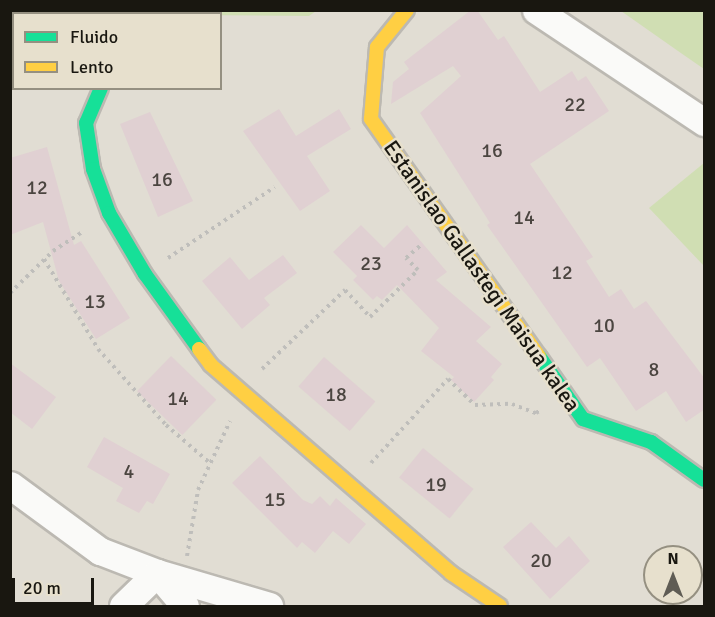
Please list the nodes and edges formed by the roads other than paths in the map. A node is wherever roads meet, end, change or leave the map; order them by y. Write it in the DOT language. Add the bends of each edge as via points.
graph roads {
  1 [pos="407,10"];
  2 [pos="536,10"];
  3 [pos="100,90"];
  4 [pos="705,122"];
  5 [pos="705,480"];
  6 [pos="10,486"];
  7 [pos="175,587"];
  8 [pos="123,606"];
  9 [pos="269,606"];
  10 [pos="500,606"];
  1 -- 5 [label="street, Estanislao Gallastegi Maisua kalea" via="376,47 371,119 583,420 651,442"];
  2 -- 4 [label="street"];
  3 -- 10 [label="street" via="86,123 93,169 111,216 145,274 211,365 451,573"];
  6 -- 7 [label="street" via="100,551"];
  7 -- 8 [label="street"];
  7 -- 9 [label="street"];
}
